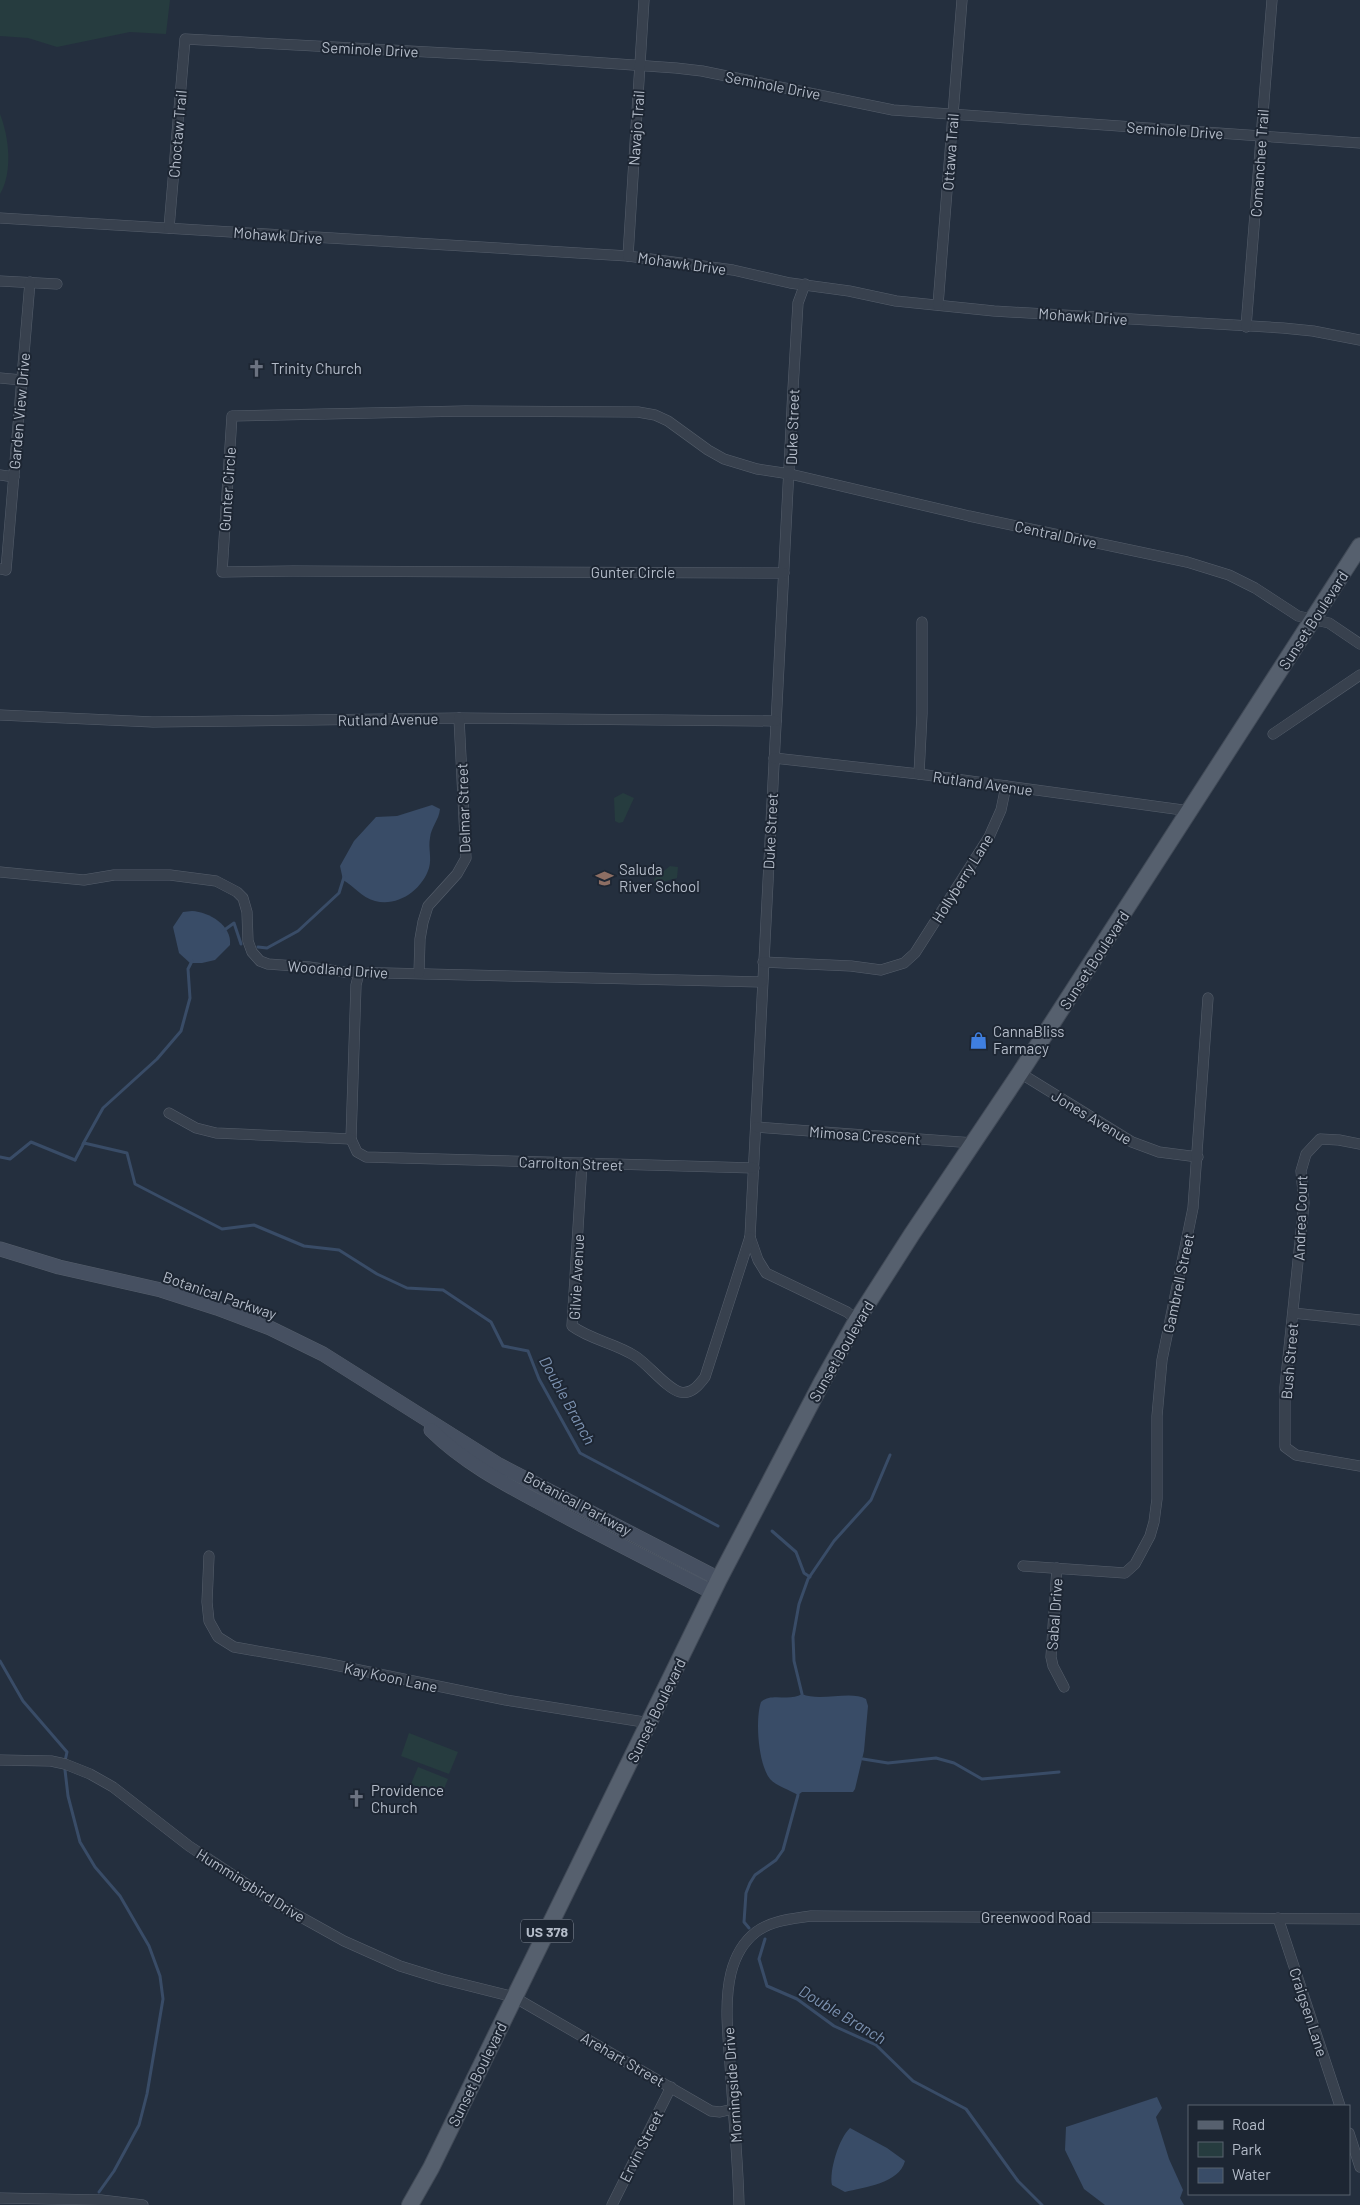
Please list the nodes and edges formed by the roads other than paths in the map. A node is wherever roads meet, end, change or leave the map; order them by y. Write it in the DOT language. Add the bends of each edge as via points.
graph roads {
  1 [pos="644,0"];
  2 [pos="962,0"];
  3 [pos="1272,0"];
  4 [pos="185,39"];
  5 [pos="640,66"];
  6 [pos="953,115"];
  7 [pos="1261,136"];
  8 [pos="1360,143"];
  9 [pos="0,218"];
  10 [pos="169,228"];
  11 [pos="628,256"];
  12 [pos="0,281"];
  13 [pos="30,282"];
  14 [pos="57,284"];
  15 [pos="805,284"];
  16 [pos="938,304"];
  17 [pos="1246,327"];
  18 [pos="1360,340"];
  19 [pos="0,378"];
  20 [pos="22,380"];
  21 [pos="790,474"];
  22 [pos="0,475"];
  23 [pos="14,477"];
  24 [pos="1360,546"];
  25 [pos="3,569"];
  26 [pos="784,573"];
  27 [pos="1312,620"];
  28 [pos="922,622"];
  29 [pos="1360,644"];
  30 [pos="1360,675"];
  31 [pos="0,715"];
  32 [pos="459,718"];
  33 [pos="776,721"];
  34 [pos="1273,734"];
  35 [pos="774,758"];
  36 [pos="919,774"];
  37 [pos="1006,786"];
  38 [pos="1190,811"];
  39 [pos="0,872"];
  40 [pos="763,962"];
  41 [pos="359,973"];
  42 [pos="419,973"];
  43 [pos="762,982"];
  44 [pos="1208,998"];
  45 [pos="1020,1073"];
  46 [pos="169,1113"];
  47 [pos="756,1127"];
  48 [pos="351,1139"];
  49 [pos="974,1144"];
  50 [pos="1360,1144"];
  51 [pos="1198,1157"];
  52 [pos="582,1163"];
  53 [pos="754,1168"];
  54 [pos="750,1237"];
  55 [pos="0,1249"];
  56 [pos="1293,1313"];
  57 [pos="857,1320"];
  58 [pos="1360,1320"];
  59 [pos="1360,1466"];
  60 [pos="209,1556"];
  61 [pos="1023,1566"];
  62 [pos="1057,1568"];
  63 [pos="715,1586"];
  64 [pos="1064,1687"];
  65 [pos="650,1723"];
  66 [pos="0,1760"];
  67 [pos="1278,1918"];
  68 [pos="1360,1919"];
  69 [pos="733,1966"];
  70 [pos="514,1997"];
  71 [pos="671,2087"];
  72 [pos="1340,2105"];
  73 [pos="733,2109"];
  74 [pos="1350,2135"];
  75 [pos="1360,2167"];
  76 [pos="0,2198"];
  77 [pos="143,2205"];
  78 [pos="410,2205"];
  79 [pos="612,2205"];
  80 [pos="739,2205"];
  1 -- 5 [label="street, Navajo Trail"];
  2 -- 6 [label="street, Ottawa Trail"];
  3 -- 7 [label="street, Comanchee Trail"];
  4 -- 5 [label="street, Seminole Drive"];
  4 -- 10 [label="street, Choctaw Trail"];
  5 -- 6 [label="street, Seminole Drive" via="702,71 893,110"];
  5 -- 11 [label="street, Navajo Trail"];
  6 -- 7 [label="street, Seminole Drive"];
  6 -- 16 [label="street, Ottawa Trail"];
  7 -- 8 [label="street, Seminole Drive"];
  7 -- 17 [label="street, Comanchee Trail"];
  9 -- 10 [label="street, Mohawk Drive"];
  10 -- 11 [label="street, Mohawk Drive"];
  11 -- 15 [label="street, Mohawk Drive" via="705,265"];
  12 -- 13 [label="street"];
  13 -- 14 [label="street"];
  13 -- 20 [label="street, Garden View Drive"];
  15 -- 16 [label="street, Mohawk Drive" via="896,301"];
  15 -- 21 [label="street, Duke Street" via="798,302"];
  16 -- 17 [label="street, Mohawk Drive" via="994,311"];
  17 -- 18 [label="street, Mohawk Drive" via="1313,331"];
  19 -- 20 [label="street"];
  20 -- 23 [label="street, Garden View Drive"];
  21 -- 26 [label="street, Duke Street"];
  21 -- 26 [label="street, Gunter Circle" via="758,470 724,459 668,421 638,412 475,411 232,416 222,572"];
  21 -- 27 [label="street, Central Drive" via="1187,562 1229,575 1298,616"];
  22 -- 23 [label="street"];
  23 -- 25 [label="street, Garden View Drive"];
  24 -- 27 [label="main road, Sunset Boulevard / US 378"];
  26 -- 33 [label="street, Duke Street"];
  27 -- 29 [label="street, Central Drive" via="1329,623"];
  27 -- 38 [label="main road, Sunset Boulevard / US 378"];
  28 -- 36 [label="street"];
  30 -- 34 [label="street"];
  31 -- 32 [label="street, Rutland Avenue" via="153,722"];
  32 -- 33 [label="street, Rutland Avenue"];
  32 -- 42 [label="street, Delmar Street" via="466,858 457,874 428,906 420,940"];
  33 -- 35 [label="street, Duke Street"];
  35 -- 36 [label="street, Rutland Avenue"];
  35 -- 40 [label="street, Duke Street"];
  36 -- 37 [label="street, Rutland Avenue"];
  37 -- 38 [label="street, Rutland Avenue"];
  37 -- 40 [label="street, Hollyberry Lane" via="1001,810 989,837 915,953 904,963 880,970"];
  38 -- 45 [label="main road, Sunset Boulevard / US 378"];
  39 -- 41 [label="street, Woodland Drive" via="84,880 114,875 170,875 216,881 243,898 248,941 260,961"];
  40 -- 43 [label="street, Duke Street"];
  41 -- 42 [label="street, Woodland Drive"];
  41 -- 48 [label="street"];
  42 -- 43 [label="street, Woodland Drive"];
  43 -- 47 [label="street, Duke Street"];
  44 -- 51 [label="street, Gambrell Street"];
  45 -- 49 [label="main road, Sunset Boulevard / US 378"];
  45 -- 51 [label="street, Jones Avenue" via="1132,1142 1159,1152"];
  46 -- 48 [label="street" via="196,1128 216,1133"];
  47 -- 49 [label="street, Mimosa Crescent"];
  47 -- 53 [label="street, Duke Street"];
  48 -- 52 [label="street, Carrolton Street" via="357,1152 366,1157"];
  49 -- 57 [label="main road, Sunset Boulevard / US 378"];
  50 -- 56 [label="street, Andrea Court" via="1320,1139 1306,1154 1301,1171 1304,1203"];
  51 -- 62 [label="street, Gambrell Street" via="1187,1242 1162,1360 1157,1416 1157,1499 1150,1536 1135,1564 1125,1572"];
  52 -- 53 [label="street, Carrolton Street"];
  52 -- 54 [label="street, Gilvie Avenue" via="572,1326 636,1356 668,1387 682,1393 690,1391 705,1377"];
  53 -- 54 [label="street, Duke Street"];
  54 -- 57 [label="street, Duke Street" via="766,1273 847,1312"];
  55 -- 63 [label="street, Botanical Parkway" via="59,1267 161,1290 270,1328 323,1354 499,1465"];
  56 -- 58 [label="street, Bush Street"];
  56 -- 59 [label="street, Bush Street" via="1285,1387 1284,1447 1296,1456"];
  57 -- 63 [label="main road, Sunset Boulevard / US 378"];
  60 -- 65 [label="street, Kay Koon Lane" via="209,1621 218,1637 234,1647 325,1662 506,1700"];
  61 -- 62 [label="street"];
  62 -- 64 [label="street, Sabal Drive" via="1051,1657"];
  63 -- 65 [label="main road, Sunset Boulevard / US 378"];
  65 -- 70 [label="main road, Sunset Boulevard / US 378"];
  66 -- 70 [label="street, Hummingbird Drive" via="51,1761 90,1774 113,1787 188,1846 272,1901 344,1941 400,1966"];
  67 -- 68 [label="street, Greenwood Road"];
  67 -- 69 [label="street, Greenwood Road" via="811,1916 784,1920 755,1932 738,1953"];
  67 -- 72 [label="street, Craigsen Lane"];
  69 -- 73 [label="street, Morningside Drive" via="728,1989 727,2027"];
  70 -- 71 [label="street, Arehart Street"];
  70 -- 78 [label="main road, Sunset Boulevard / US 378"];
  71 -- 73 [label="street, Arehart Street" via="711,2110"];
  71 -- 79 [label="street, Ervin Street"];
  73 -- 80 [label="street, Morningside Drive"];
  74 -- 75 [label="street"];
  76 -- 77 [label="street" via="101,2200"];
}
